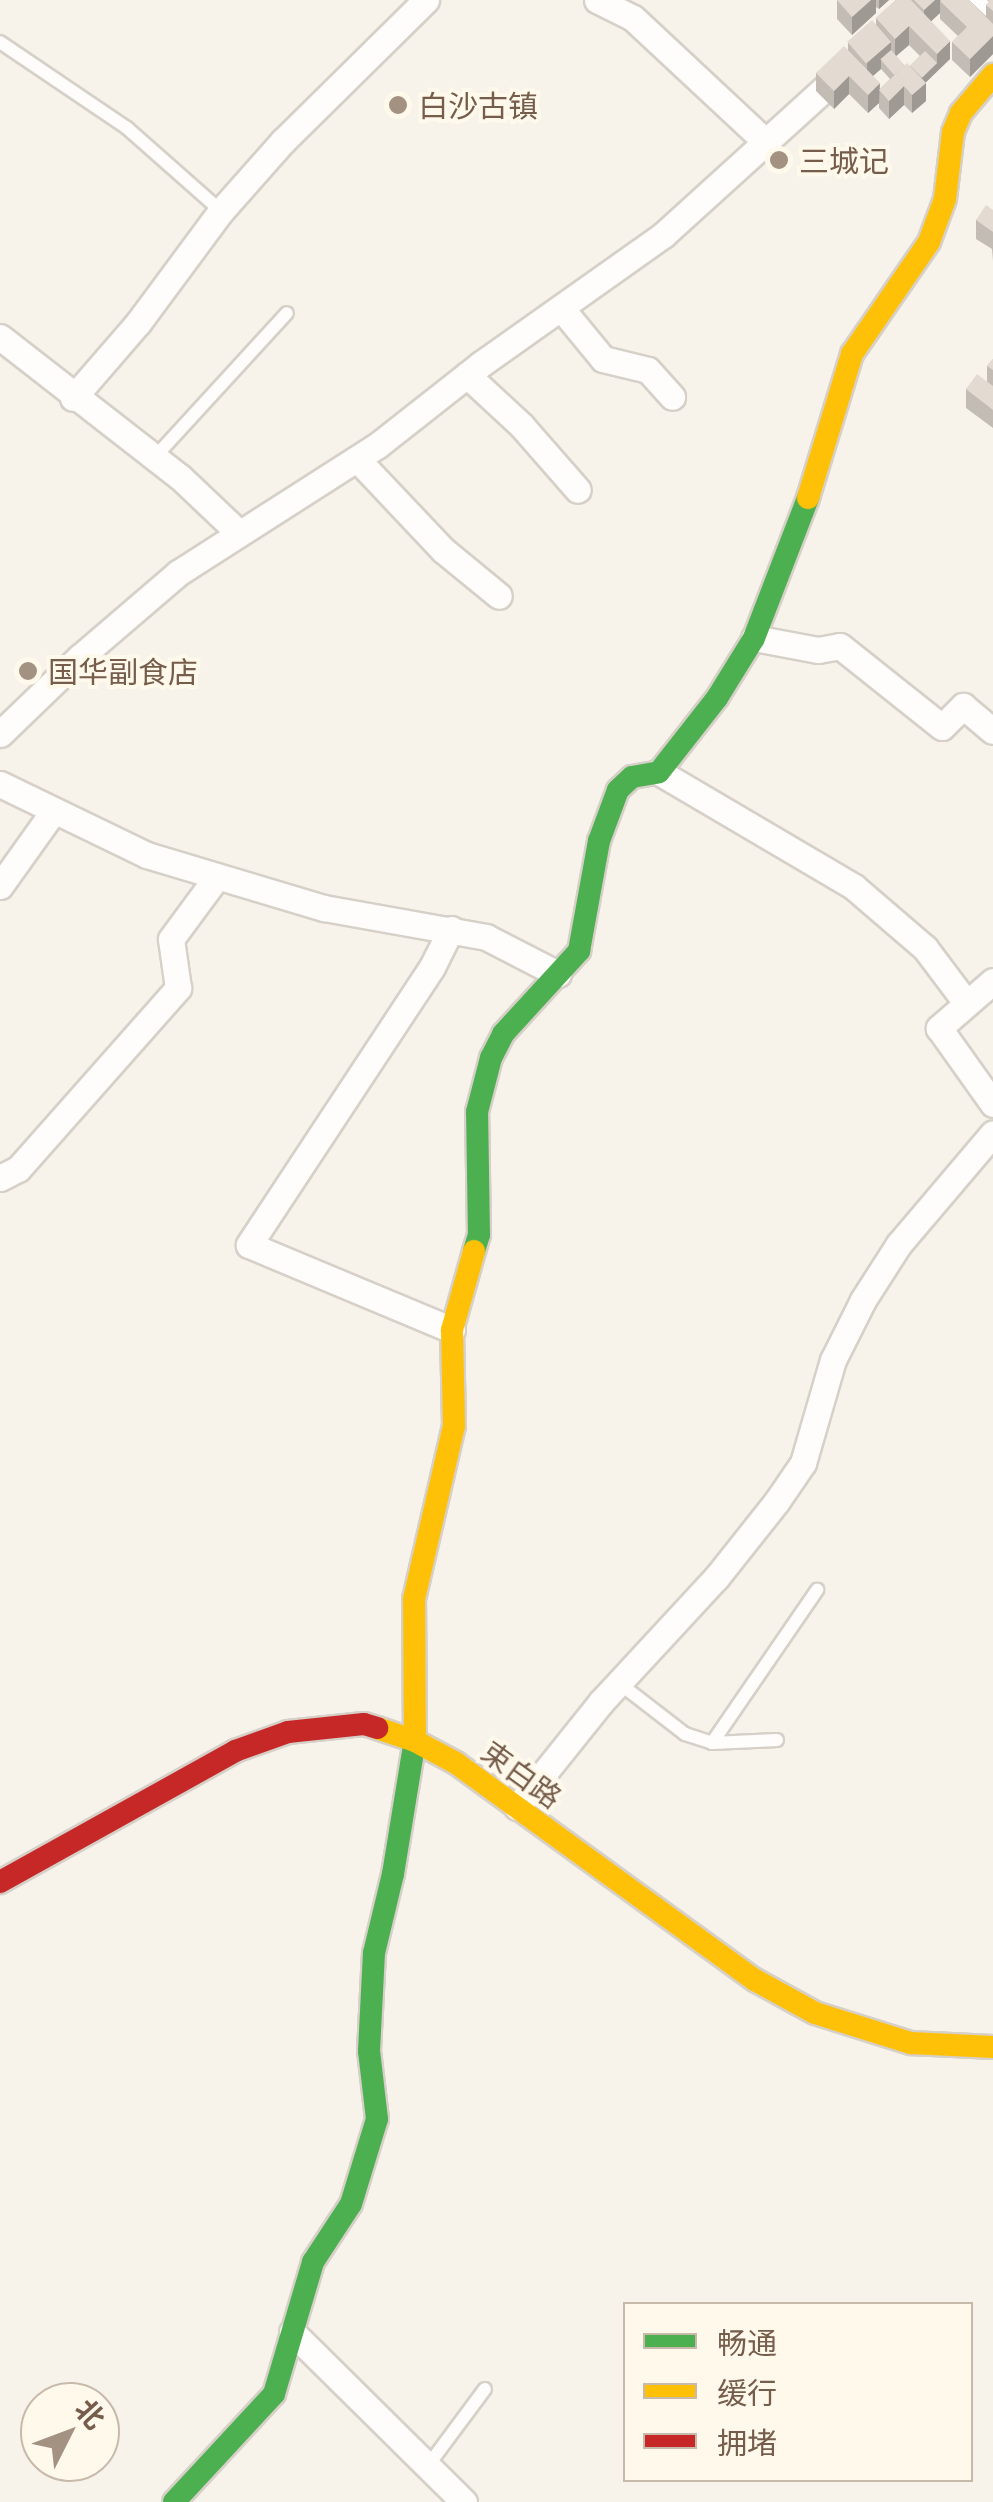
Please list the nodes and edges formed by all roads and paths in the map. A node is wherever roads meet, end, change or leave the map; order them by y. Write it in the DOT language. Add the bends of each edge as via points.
graph roads {
  1 [pos="426,0"];
  2 [pos="598,0"];
  3 [pos="969,0"];
  4 [pos="993,24"];
  5 [pos="0,42"];
  6 [pos="856,59"];
  7 [pos="993,74"];
  8 [pos="768,143"];
  9 [pos="221,211"];
  10 [pos="561,308"];
  11 [pos="287,313"];
  12 [pos="0,337"];
  13 [pos="467,375"];
  14 [pos="672,397"];
  15 [pos="72,398"];
  16 [pos="155,457"];
  17 [pos="357,459"];
  18 [pos="578,490"];
  19 [pos="239,533"];
  20 [pos="499,596"];
  21 [pos="754,638"];
  22 [pos="993,731"];
  23 [pos="0,734"];
  24 [pos="659,772"];
  25 [pos="0,784"];
  26 [pos="52,813"];
  27 [pos="216,878"];
  28 [pos="0,886"];
  29 [pos="451,928"];
  30 [pos="558,974"];
  31 [pos="993,981"];
  32 [pos="965,1001"];
  33 [pos="992,1102"];
  34 [pos="993,1133"];
  35 [pos="0,1178"];
  36 [pos="452,1330"];
  37 [pos="817,1590"];
  38 [pos="619,1683"];
  39 [pos="777,1740"];
  40 [pos="415,1741"];
  41 [pos="712,1743"];
  42 [pos="517,1807"];
  43 [pos="0,1882"];
  44 [pos="993,2047"];
  45 [pos="292,2332"];
  46 [pos="485,2389"];
  47 [pos="427,2467"];
  48 [pos="174,2502"];
  49 [pos="464,2502"];
  1 -- 9 [label="street" via="282,141"];
  2 -- 8 [label="street" via="633,18"];
  3 -- 4 [label="street"];
  5 -- 9 [label="lane" via="128,128"];
  6 -- 8 [label="street"];
  7 -- 21 [label="street" via="960,112 945,199 929,242 852,354 797,534"];
  8 -- 10 [label="street" via="663,236"];
  9 -- 15 [label="street"];
  10 -- 13 [label="street"];
  10 -- 14 [label="street" via="603,359 648,370"];
  11 -- 16 [label="lane"];
  12 -- 15 [label="street"];
  13 -- 17 [label="street"];
  13 -- 18 [label="street"];
  15 -- 16 [label="street" via="95,408"];
  16 -- 19 [label="street"];
  17 -- 19 [label="street"];
  17 -- 20 [label="street" via="443,550"];
  19 -- 23 [label="street" via="178,573"];
  21 -- 22 [label="street" via="818,650 840,646 942,727 963,706"];
  21 -- 24 [label="street"];
  24 -- 30 [label="street" via="632,778 609,806 584,938"];
  24 -- 32 [label="street" via="854,887 925,948"];
  25 -- 26 [label="street"];
  26 -- 27 [label="street"];
  26 -- 28 [label="street"];
  27 -- 29 [label="street" via="388,922"];
  27 -- 35 [label="street" via="170,939 178,988 18,1169"];
  29 -- 30 [label="street" via="486,937"];
  29 -- 36 [label="street" via="432,967 248,1245"];
  30 -- 36 [label="street" via="503,1034 482,1084 479,1236"];
  31 -- 32 [label="street"];
  32 -- 33 [label="street" via="939,1028"];
  34 -- 38 [label="street" via="898,1244 862,1300 833,1360 803,1463 716,1578"];
  36 -- 40 [label="street" via="454,1426 414,1599"];
  37 -- 41 [label="lane"];
  38 -- 41 [label="lane" via="685,1734"];
  38 -- 42 [label="street"];
  39 -- 41 [label="lane"];
  40 -- 42 [label="street, 束白路"];
  40 -- 43 [label="street, 束白路" via="364,1724 261,1740"];
  40 -- 45 [label="street" via="374,1953 369,2051 377,2120 351,2204 313,2262"];
  42 -- 44 [label="street, 束白路" via="755,1980 814,2014 910,2043"];
  45 -- 47 [label="street"];
  45 -- 48 [label="street" via="274,2394"];
  46 -- 47 [label="lane"];
  47 -- 49 [label="street"];
}
